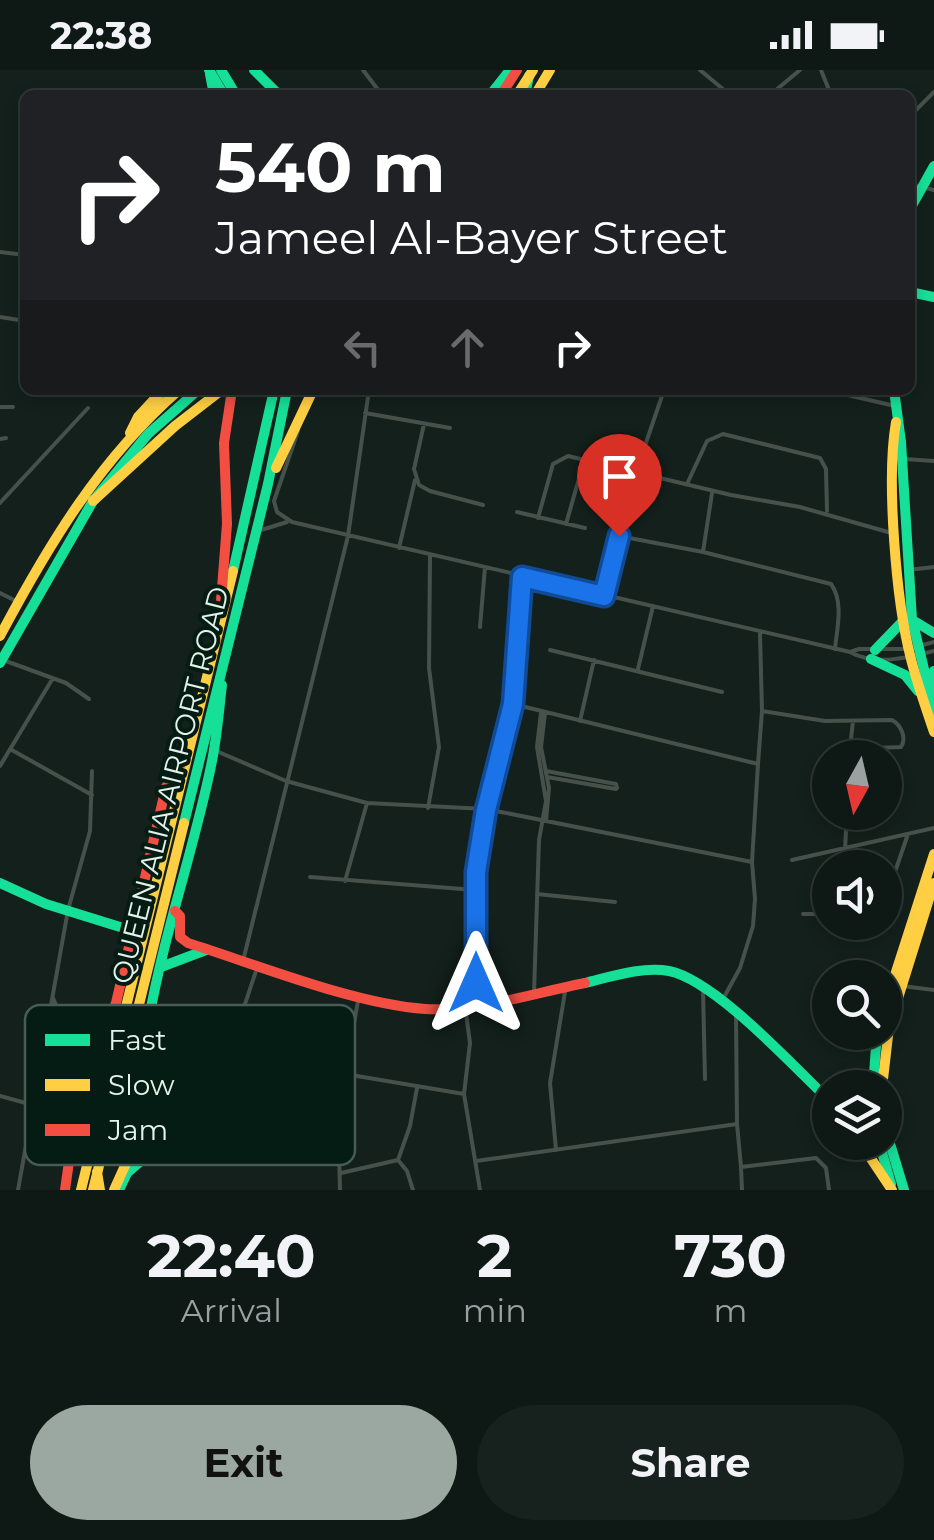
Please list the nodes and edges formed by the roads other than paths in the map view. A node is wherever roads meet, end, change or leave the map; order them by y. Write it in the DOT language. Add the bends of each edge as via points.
graph roads {
  1 [pos="213,70"];
  2 [pos="254,70"];
  3 [pos="363,70"];
  4 [pos="514,70"];
  5 [pos="800,70"];
  6 [pos="703,71"];
  7 [pos="231,90"];
  8 [pos="274,90"];
  9 [pos="378,90"];
  10 [pos="495,90"];
  11 [pos="724,90"];
  12 [pos="776,90"];
  13 [pos="934,92"];
  14 [pos="915,111"];
  15 [pos="934,166"];
  16 [pos="915,185"];
  17 [pos="934,190"];
  18 [pos="158,395"];
  19 [pos="173,395"];
  20 [pos="192,395"];
  21 [pos="220,395"];
  22 [pos="226,395"];
  23 [pos="273,395"];
  24 [pos="285,395"];
  25 [pos="312,395"];
  26 [pos="312,395"];
  27 [pos="368,395"];
  28 [pos="662,395"];
  29 [pos="848,395"];
  30 [pos="895,395"];
  31 [pos="13,406"];
  32 [pos="896,406"];
  33 [pos="0,408"];
  34 [pos="88,408"];
  35 [pos="366,414"];
  36 [pos="896,421"];
  37 [pos="424,424"];
  38 [pos="450,428"];
  39 [pos="130,433"];
  40 [pos="902,459"];
  41 [pos="584,460"];
  42 [pos="934,461"];
  43 [pos="636,472"];
  44 [pos="415,480"];
  45 [pos="268,484"];
  46 [pos="688,484"];
  47 [pos="712,491"];
  48 [pos="93,501"];
  49 [pos="0,503"];
  50 [pos="483,504"];
  51 [pos="517,512"];
  52 [pos="828,514"];
  53 [pos="538,518"];
  54 [pos="292,522"];
  55 [pos="566,524"];
  56 [pos="585,528"];
  57 [pos="256,533"];
  58 [pos="896,534"];
  59 [pos="348,536"];
  60 [pos="619,536"];
  61 [pos="399,548"];
  62 [pos="704,552"];
  63 [pos="430,555"];
  64 [pos="934,567"];
  65 [pos="485,568"];
  66 [pos="908,570"];
  67 [pos="522,577"];
  68 [pos="0,594"];
  69 [pos="604,596"];
  70 [pos="18,602"];
  71 [pos="652,606"];
  72 [pos="908,620"];
  73 [pos="480,627"];
  74 [pos="218,633"];
  75 [pos="934,633"];
  76 [pos="760,634"];
  77 [pos="0,636"];
  78 [pos="934,642"];
  79 [pos="550,650"];
  80 [pos="835,650"];
  81 [pos="934,651"];
  82 [pos="850,652"];
  83 [pos="914,652"];
  84 [pos="873,654"];
  85 [pos="594,660"];
  86 [pos="1,662"];
  87 [pos="222,671"];
  88 [pos="934,671"];
  89 [pos="638,672"];
  90 [pos="53,678"];
  91 [pos="722,692"];
  92 [pos="925,696"];
  93 [pos="89,699"];
  94 [pos="513,704"];
  95 [pos="762,711"];
  96 [pos="934,711"];
  97 [pos="543,713"];
  98 [pos="580,722"];
  99 [pos="853,722"];
  100 [pos="934,732"];
  101 [pos="851,740"];
  102 [pos="902,744"];
  103 [pos="10,750"];
  104 [pos="214,750"];
  105 [pos="758,764"];
  106 [pos="0,766"];
  107 [pos="92,771"];
  108 [pos="544,774"];
  109 [pos="286,781"];
  110 [pos="604,785"];
  111 [pos="92,796"];
  112 [pos="367,803"];
  113 [pos="428,808"];
  114 [pos="486,810"];
  115 [pos="544,822"];
  116 [pos="934,828"];
  117 [pos="847,830"];
  118 [pos="908,834"];
  119 [pos="846,849"];
  120 [pos="902,851"];
  121 [pos="934,854"];
  122 [pos="792,860"];
  123 [pos="752,862"];
  124 [pos="310,877"];
  125 [pos="345,881"];
  126 [pos="0,883"];
  127 [pos="934,883"];
  128 [pos="475,890"];
  129 [pos="537,894"];
  130 [pos="146,898"];
  131 [pos="616,902"];
  132 [pos="68,910"];
  133 [pos="175,911"];
  134 [pos="803,914"];
  135 [pos="812,914"];
  136 [pos="133,931"];
  137 [pos="212,951"];
  138 [pos="900,960"];
  139 [pos="242,961"];
  140 [pos="258,966"];
  141 [pos="160,968"];
  142 [pos="566,986"];
  143 [pos="902,986"];
  144 [pos="703,987"];
  145 [pos="934,990"];
  146 [pos="534,993"];
  147 [pos="359,996"];
  148 [pos="53,998"];
  149 [pos="724,999"];
  150 [pos="121,1004"];
  151 [pos="52,1005"];
  152 [pos="56,1005"];
  153 [pos="138,1005"];
  154 [pos="153,1005"];
  155 [pos="245,1005"];
  156 [pos="471,1006"];
  157 [pos="736,1012"];
  158 [pos="355,1018"];
  159 [pos="355,1076"];
  160 [pos="705,1080"];
  161 [pos="812,1084"];
  162 [pos="417,1088"];
  163 [pos="464,1094"];
  164 [pos="0,1096"];
  165 [pos="25,1102"];
  166 [pos="738,1124"];
  167 [pos="25,1150"];
  168 [pos="556,1150"];
  169 [pos="398,1160"];
  170 [pos="872,1160"];
  171 [pos="884,1160"];
  172 [pos="895,1160"];
  173 [pos="476,1162"];
  174 [pos="68,1165"];
  175 [pos="87,1165"];
  176 [pos="99,1165"];
  177 [pos="135,1165"];
  178 [pos="341,1165"];
  179 [pos="741,1167"];
  180 [pos="341,1174"];
  181 [pos="18,1190"];
  182 [pos="65,1190"];
  183 [pos="81,1190"];
  184 [pos="96,1190"];
  185 [pos="116,1190"];
  186 [pos="340,1190"];
  187 [pos="412,1190"];
  188 [pos="480,1190"];
  189 [pos="742,1190"];
  190 [pos="830,1190"];
  191 [pos="893,1190"];
  192 [pos="904,1190"];
  1 -- 7 [label="main road"];
  2 -- 8 [label="main road"];
  3 -- 9 [label="street"];
  4 -- 10 [label="main road"];
  5 -- 12 [label="street"];
  6 -- 11 [label="street"];
  13 -- 14 [label="street"];
  15 -- 16 [label="main road"];
  16 -- 17 [label="street"];
  18 -- 39 [label="main road"];
  19 -- 39 [label="main road"];
  20 -- 48 [label="main road" via="148,434"];
  21 -- 48 [label="main road" via="175,426"];
  22 -- 74 [label="main road" via="226,550"];
  23 -- 74 [label="main road, QUEEN ALIA AIRPORT ROAD"];
  24 -- 45 [label="main road, QUEEN ALIA AIRPORT ROAD"];
  25 -- 45 [label="main road"];
  26 -- 54 [label="street" via="274,501"];
  27 -- 35 [label="street"];
  28 -- 43 [label="street"];
  29 -- 32 [label="street"];
  30 -- 32 [label="main road"];
  31 -- 33 [label="street"];
  32 -- 36 [label="main road"];
  34 -- 49 [label="street"];
  35 -- 37 [label="street"];
  35 -- 59 [label="street"];
  36 -- 40 [label="main road"];
  36 -- 58 [label="main road"];
  37 -- 38 [label="street"];
  37 -- 44 [label="street"];
  39 -- 70 [label="main road" via="90,481"];
  40 -- 42 [label="street"];
  40 -- 66 [label="main road"];
  41 -- 43 [label="street"];
  41 -- 53 [label="street" via="562,457 553,464"];
  41 -- 55 [label="street"];
  43 -- 46 [label="street"];
  43 -- 60 [label="street"];
  44 -- 50 [label="street" via="430,491"];
  44 -- 61 [label="street"];
  45 -- 57 [label="main road, QUEEN ALIA AIRPORT ROAD"];
  46 -- 47 [label="street"];
  46 -- 52 [label="street" via="708,441 723,434 820,458"];
  47 -- 52 [label="street"];
  47 -- 62 [label="street"];
  48 -- 86 [label="main road"];
  51 -- 53 [label="street"];
  52 -- 58 [label="street"];
  53 -- 55 [label="street"];
  54 -- 57 [label="street"];
  54 -- 59 [label="street"];
  55 -- 56 [label="street"];
  57 -- 87 [label="main road, QUEEN ALIA AIRPORT ROAD"];
  58 -- 72 [label="main road"];
  59 -- 61 [label="street"];
  59 -- 109 [label="street"];
  60 -- 62 [label="street"];
  60 -- 69 [label="street"];
  61 -- 63 [label="street"];
  62 -- 80 [label="street" via="831,584 839,605"];
  63 -- 65 [label="street"];
  63 -- 113 [label="street" via="428,668 439,747"];
  64 -- 66 [label="street"];
  65 -- 67 [label="street"];
  65 -- 73 [label="street"];
  66 -- 72 [label="main road"];
  67 -- 69 [label="street"];
  67 -- 94 [label="street"];
  68 -- 70 [label="street"];
  69 -- 71 [label="street"];
  70 -- 77 [label="main road"];
  71 -- 76 [label="street"];
  71 -- 89 [label="street"];
  72 -- 75 [label="main road"];
  72 -- 83 [label="main road"];
  72 -- 84 [label="main road"];
  74 -- 130 [label="main road, QUEEN ALIA AIRPORT ROAD"];
  76 -- 80 [label="street"];
  76 -- 95 [label="street"];
  78 -- 83 [label="street"];
  79 -- 85 [label="street"];
  80 -- 82 [label="street"];
  81 -- 83 [label="street"];
  82 -- 84 [label="street"];
  82 -- 84 [label="street"];
  83 -- 84 [label="street"];
  83 -- 84 [label="street"];
  83 -- 92 [label="main road"];
  84 -- 92 [label="main road"];
  85 -- 89 [label="street"];
  85 -- 98 [label="street"];
  86 -- 90 [label="street"];
  87 -- 104 [label="main road"];
  87 -- 153 [label="main road, QUEEN ALIA AIRPORT ROAD"];
  88 -- 92 [label="main road"];
  89 -- 91 [label="street"];
  90 -- 93 [label="street"];
  90 -- 103 [label="street"];
  92 -- 96 [label="main road"];
  92 -- 100 [label="main road"];
  94 -- 97 [label="street"];
  94 -- 114 [label="street"];
  95 -- 99 [label="street"];
  95 -- 105 [label="street"];
  97 -- 98 [label="street"];
  97 -- 108 [label="street"];
  98 -- 105 [label="street"];
  99 -- 101 [label="street"];
  99 -- 102 [label="street" via="892,720"];
  103 -- 106 [label="street"];
  103 -- 111 [label="street"];
  104 -- 109 [label="street"];
  104 -- 133 [label="main road"];
  105 -- 123 [label="street"];
  107 -- 111 [label="street"];
  108 -- 110 [label="street"];
  108 -- 115 [label="street"];
  109 -- 112 [label="street"];
  109 -- 139 [label="street"];
  111 -- 132 [label="street" via="89,836"];
  112 -- 113 [label="street"];
  112 -- 125 [label="street"];
  113 -- 114 [label="street"];
  114 -- 115 [label="street"];
  114 -- 128 [label="street"];
  115 -- 123 [label="street"];
  115 -- 129 [label="street"];
  116 -- 118 [label="street"];
  117 -- 119 [label="street"];
  118 -- 119 [label="street"];
  118 -- 120 [label="street"];
  119 -- 122 [label="street"];
  121 -- 138 [label="main road"];
  123 -- 149 [label="street" via="753,926"];
  124 -- 125 [label="street"];
  125 -- 128 [label="street"];
  126 -- 132 [label="main road"];
  127 -- 143 [label="main road"];
  128 -- 156 [label="street"];
  129 -- 131 [label="street"];
  129 -- 146 [label="street"];
  130 -- 136 [label="main road"];
  130 -- 150 [label="main road, QUEEN ALIA AIRPORT ROAD"];
  132 -- 136 [label="main road"];
  132 -- 148 [label="street"];
  133 -- 137 [label="main road" via="183,941"];
  133 -- 141 [label="main road"];
  134 -- 135 [label="street"];
  136 -- 150 [label="main road"];
  137 -- 139 [label="main road"];
  137 -- 141 [label="main road"];
  139 -- 140 [label="main road"];
  140 -- 147 [label="main road"];
  140 -- 155 [label="street"];
  141 -- 154 [label="main road"];
  142 -- 144 [label="main road" via="663,970"];
  142 -- 146 [label="main road"];
  142 -- 168 [label="street" via="550,1083"];
  143 -- 145 [label="street"];
  144 -- 149 [label="main road"];
  144 -- 160 [label="street"];
  146 -- 156 [label="main road"];
  147 -- 156 [label="main road" via="426,1008"];
  147 -- 158 [label="street"];
  148 -- 151 [label="street"];
  148 -- 152 [label="street"];
  149 -- 157 [label="main road"];
  156 -- 163 [label="street"];
  157 -- 161 [label="main road"];
  157 -- 166 [label="street"];
  159 -- 162 [label="street"];
  162 -- 163 [label="street"];
  162 -- 169 [label="street"];
  163 -- 173 [label="street"];
  164 -- 165 [label="street"];
  166 -- 168 [label="street"];
  166 -- 179 [label="street"];
  167 -- 181 [label="street"];
  168 -- 173 [label="street"];
  169 -- 180 [label="street"];
  169 -- 187 [label="street"];
  170 -- 191 [label="main road"];
  171 -- 191 [label="main road"];
  172 -- 192 [label="main road"];
  173 -- 188 [label="street"];
  174 -- 182 [label="main road"];
  175 -- 183 [label="main road, QUEEN ALIA AIRPORT ROAD"];
  176 -- 184 [label="main road, QUEEN ALIA AIRPORT ROAD"];
  177 -- 185 [label="main road"];
  178 -- 180 [label="street"];
  179 -- 189 [label="street"];
  179 -- 190 [label="street" via="816,1158 826,1168"];
  180 -- 186 [label="street"];
}
